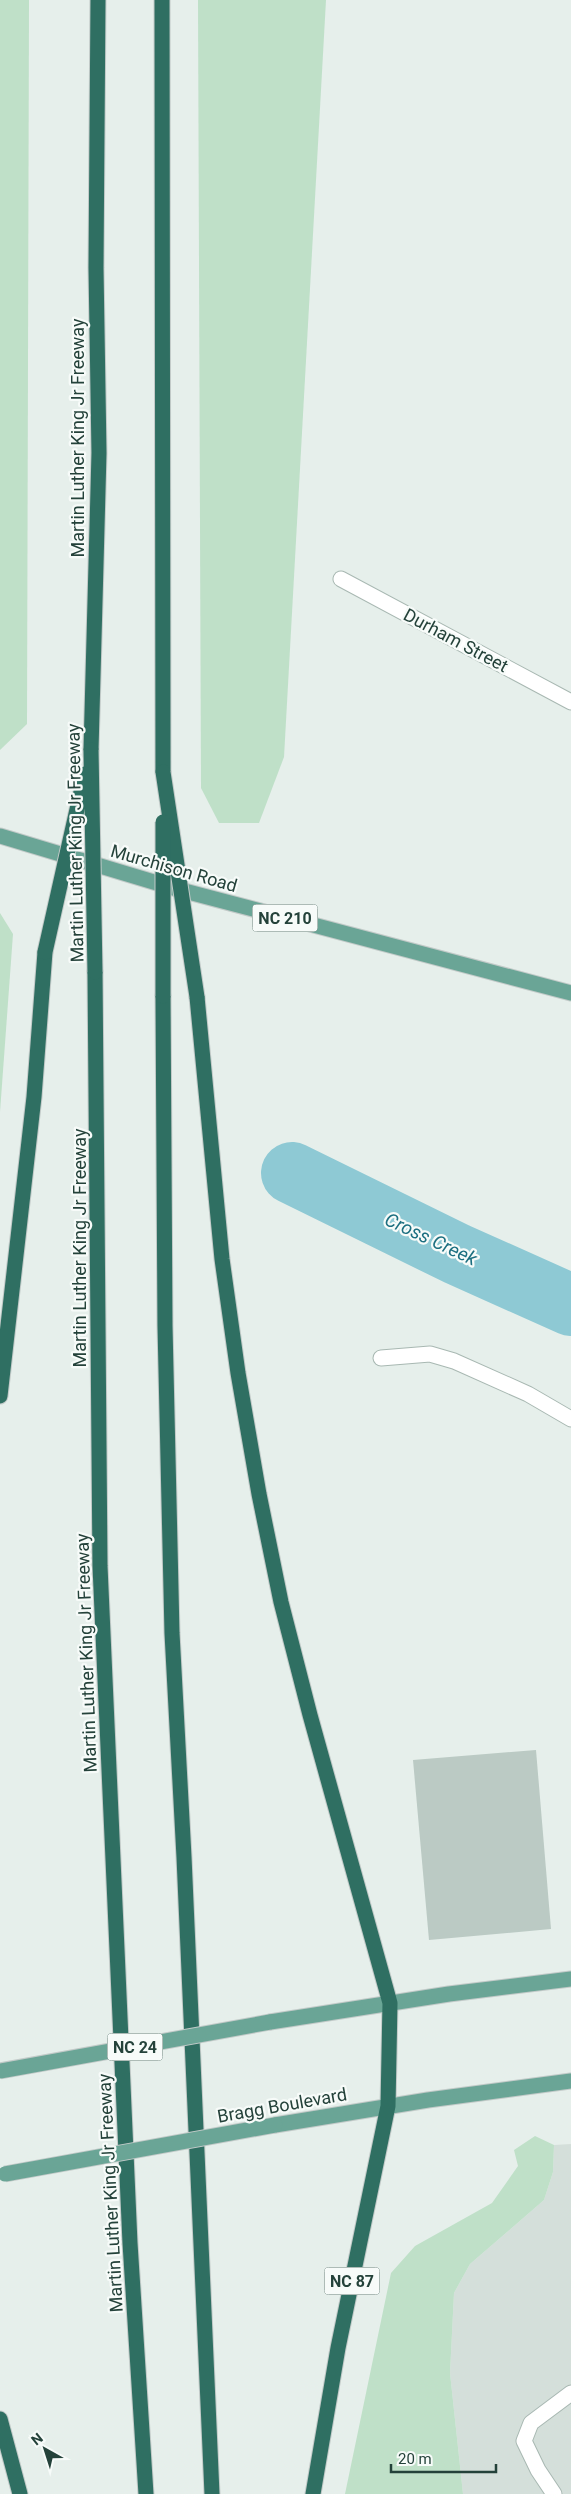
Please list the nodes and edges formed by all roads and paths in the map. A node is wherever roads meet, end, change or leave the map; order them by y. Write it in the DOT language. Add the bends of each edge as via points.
graph roads {
  1 [pos="98,0"];
  2 [pos="162,0"];
  3 [pos="341,579"];
  4 [pos="571,702"];
  5 [pos="91,750"];
  6 [pos="163,772"];
  7 [pos="0,836"];
  8 [pos="571,993"];
  9 [pos="381,1358"];
  10 [pos="0,1396"];
  11 [pos="571,1418"];
  12 [pos="571,1979"];
  13 [pos="390,2004"];
  14 [pos="0,2071"];
  15 [pos="571,2081"];
  16 [pos="388,2106"];
  17 [pos="3,2174"];
  18 [pos="571,2393"];
  19 [pos="0,2419"];
  20 [pos="20,2494"];
  21 [pos="146,2494"];
  22 [pos="212,2494"];
  23 [pos="314,2494"];
  24 [pos="554,2494"];
  1 -- 5 [label="highway, Martin Luther King Jr Freeway" via="96,268 99,453"];
  2 -- 6 [label="highway"];
  3 -- 4 [label="street, Durham Street"];
  5 -- 10 [label="highway, bridge" via="45,952 34,1097"];
  5 -- 21 [label="highway, Martin Luther King Jr Freeway, bridge" via="100,1566 130,2243"];
  6 -- 13 [label="highway, bridge" via="197,997 222,1259 259,1494 281,1602"];
  6 -- 22 [label="highway, bridge" via="165,1326 172,1633"];
  7 -- 8 [label="main road, Murchison Road / NC 210" via="177,889"];
  9 -- 11 [label="street" via="430,1354 454,1361 528,1394"];
  12 -- 13 [label="main road, NC 24"];
  13 -- 14 [label="main road, NC 24, bridge" via="270,2022"];
  13 -- 16 [label="highway, NC 87"];
  15 -- 16 [label="main road, Bragg Boulevard"];
  16 -- 17 [label="main road, Bragg Boulevard, bridge"];
  16 -- 23 [label="highway, NC 87" via="338,2348"];
  18 -- 24 [label="street" via="531,2423 524,2441"];
  19 -- 20 [label="highway"];
}
